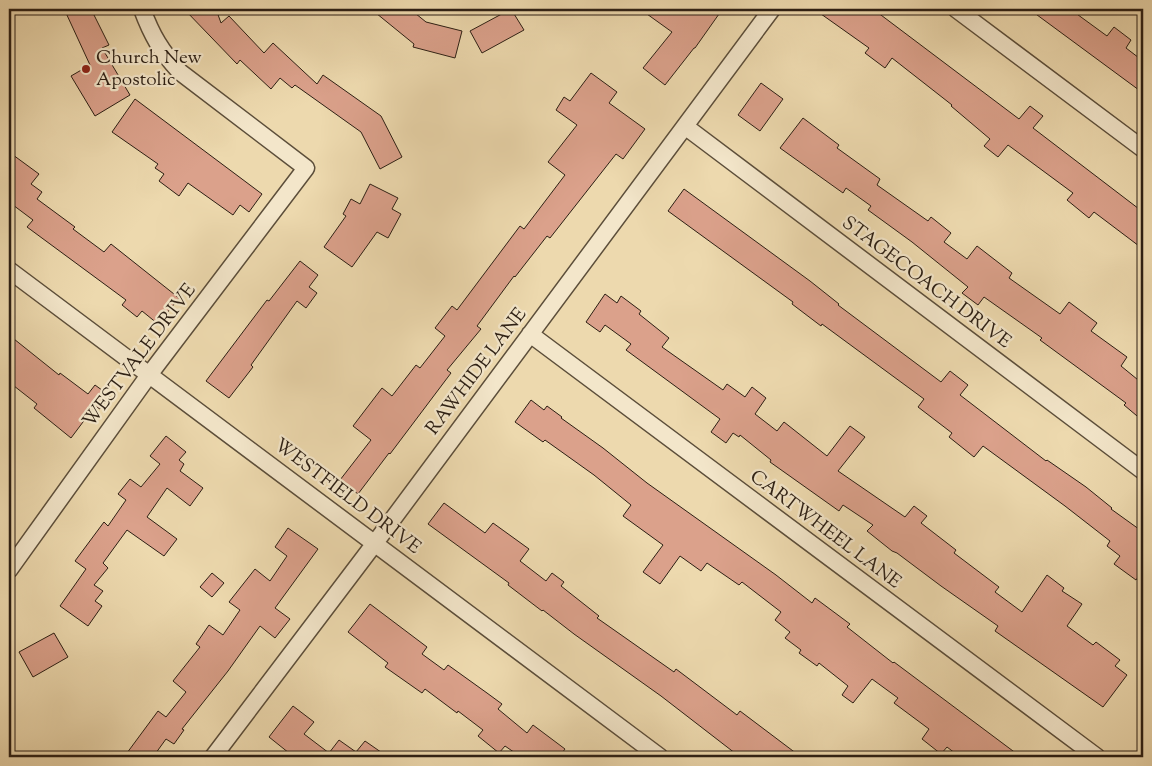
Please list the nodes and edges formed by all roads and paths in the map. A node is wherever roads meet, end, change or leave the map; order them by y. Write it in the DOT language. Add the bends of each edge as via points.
graph roads {
  1 [pos="142,9"];
  2 [pos="772,9"];
  3 [pos="956,9"];
  4 [pos="686,126"];
  5 [pos="1143,149"];
  6 [pos="9,270"];
  7 [pos="530,334"];
  8 [pos="149,375"];
  9 [pos="1143,471"];
  10 [pos="375,543"];
  11 [pos="9,570"];
  12 [pos="216,756"];
  13 [pos="660,757"];
  14 [pos="1097,757"];
  1 -- 8 [label="street, WESTVALE DRIVE" via="163,53 180,72 306,168"];
  2 -- 4 [label="street, RAWHIDE LANE"];
  3 -- 5 [label="street"];
  4 -- 7 [label="street, RAWHIDE LANE"];
  4 -- 9 [label="street, STAGECOACH DRIVE"];
  6 -- 8 [label="street, WESTFIELD DRIVE"];
  7 -- 10 [label="street, RAWHIDE LANE"];
  7 -- 14 [label="street, CARTWHEEL LANE"];
  8 -- 10 [label="street, WESTFIELD DRIVE"];
  8 -- 11 [label="street, WESTVALE DRIVE"];
  10 -- 12 [label="street, RAWHIDE LANE"];
  10 -- 13 [label="street, WESTFIELD DRIVE"];
}
